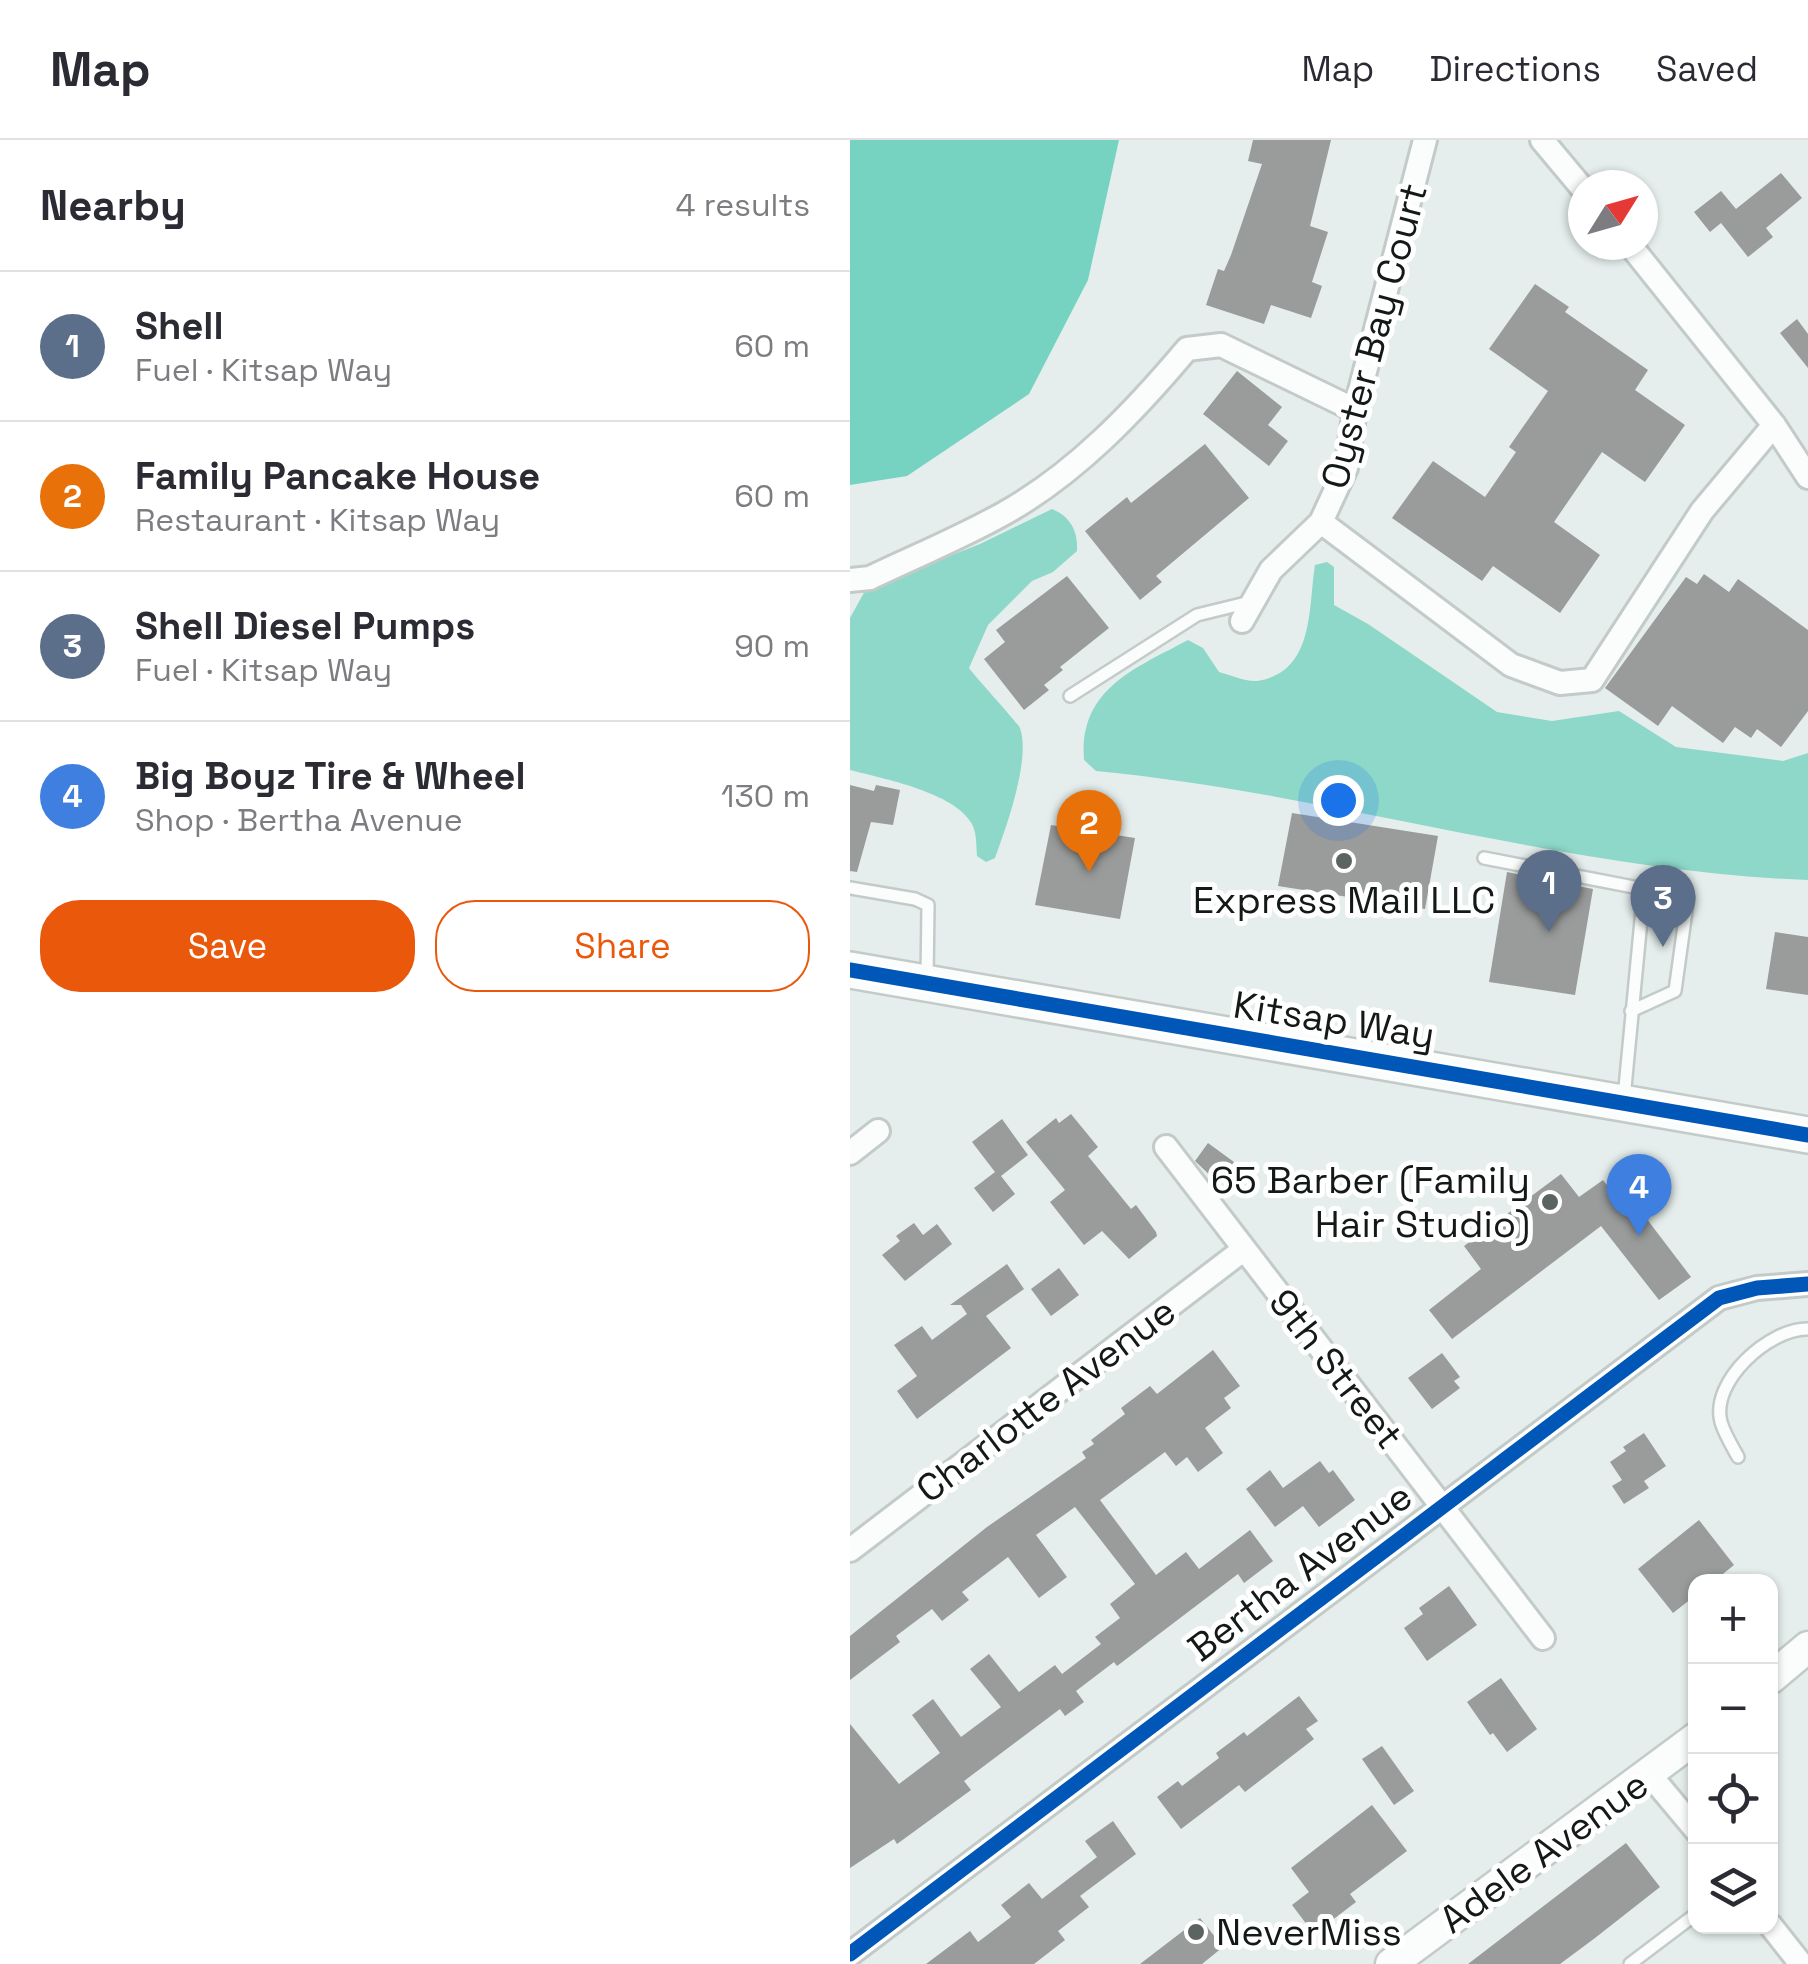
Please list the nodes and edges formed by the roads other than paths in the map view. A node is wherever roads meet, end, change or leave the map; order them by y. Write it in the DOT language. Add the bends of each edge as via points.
graph roads {
  1 [pos="1424,140"];
  2 [pos="1542,140"];
  3 [pos="1568,171"];
  4 [pos="1642,260"];
  5 [pos="1355,410"];
  6 [pos="1774,425"];
  7 [pos="1806,470"];
  8 [pos="1321,522"];
  9 [pos="850,580"];
  10 [pos="1248,611"];
  11 [pos="1070,696"];
  12 [pos="1484,858"];
  13 [pos="850,888"];
  14 [pos="1644,889"];
  15 [pos="850,970"];
  16 [pos="926,985"];
  17 [pos="1631,1011"];
  18 [pos="1624,1102"];
  19 [pos="878,1132"];
  20 [pos="1808,1135"];
  21 [pos="1166,1147"];
  22 [pos="850,1153"];
  23 [pos="1243,1250"];
  24 [pos="1808,1284"];
  25 [pos="1808,1329"];
  26 [pos="1738,1457"];
  27 [pos="1442,1505"];
  28 [pos="850,1550"];
  29 [pos="1544,1638"];
  30 [pos="1808,1648"];
  31 [pos="1778,1672"];
  32 [pos="1688,1744"];
  33 [pos="1650,1774"];
  34 [pos="1688,1820"];
  35 [pos="1688,1920"];
  36 [pos="1777,1934"];
  37 [pos="850,1954"];
  38 [pos="1390,1964"];
  39 [pos="1630,1964"];
  40 [pos="1801,1964"];
  1 -- 5 [label="street, Oyster Bay Court"];
  2 -- 3 [label="street"];
  4 -- 6 [label="street"];
  5 -- 8 [label="street, Oyster Bay Court" via="1346,468"];
  5 -- 9 [label="street" via="1221,345 1187,349 1136,410 1004,514 870,578"];
  6 -- 7 [label="street"];
  6 -- 8 [label="street" via="1702,510 1592,680 1560,683 1511,665"];
  8 -- 10 [label="street, Oyster Bay Court" via="1271,570"];
  10 -- 11 [label="lane" via="1197,614"];
  12 -- 14 [label="lane"];
  13 -- 16 [label="lane" via="928,905"];
  14 -- 17 [label="lane"];
  14 -- 17 [label="lane" via="1688,897 1675,991"];
  15 -- 16 [label="main road, Kitsap Way"];
  16 -- 18 [label="main road, Kitsap Way"];
  17 -- 18 [label="lane"];
  18 -- 20 [label="main road, Kitsap Way"];
  19 -- 22 [label="street"];
  21 -- 23 [label="street, 9th Street"];
  23 -- 27 [label="street, 9th Street"];
  23 -- 28 [label="street, Charlotte Avenue"];
  24 -- 27 [label="street, Bertha Avenue" via="1719,1298"];
  25 -- 26 [label="lane" via="1767,1340 1725,1389 1720,1419"];
  27 -- 29 [label="street, 9th Street"];
  27 -- 37 [label="street, Bertha Avenue"];
  30 -- 31 [label="main road"];
  32 -- 33 [label="main road, Adele Avenue"];
  33 -- 34 [label="street"];
  33 -- 38 [label="main road, Adele Avenue"];
  35 -- 39 [label="lane"];
  36 -- 40 [label="street"];
}
